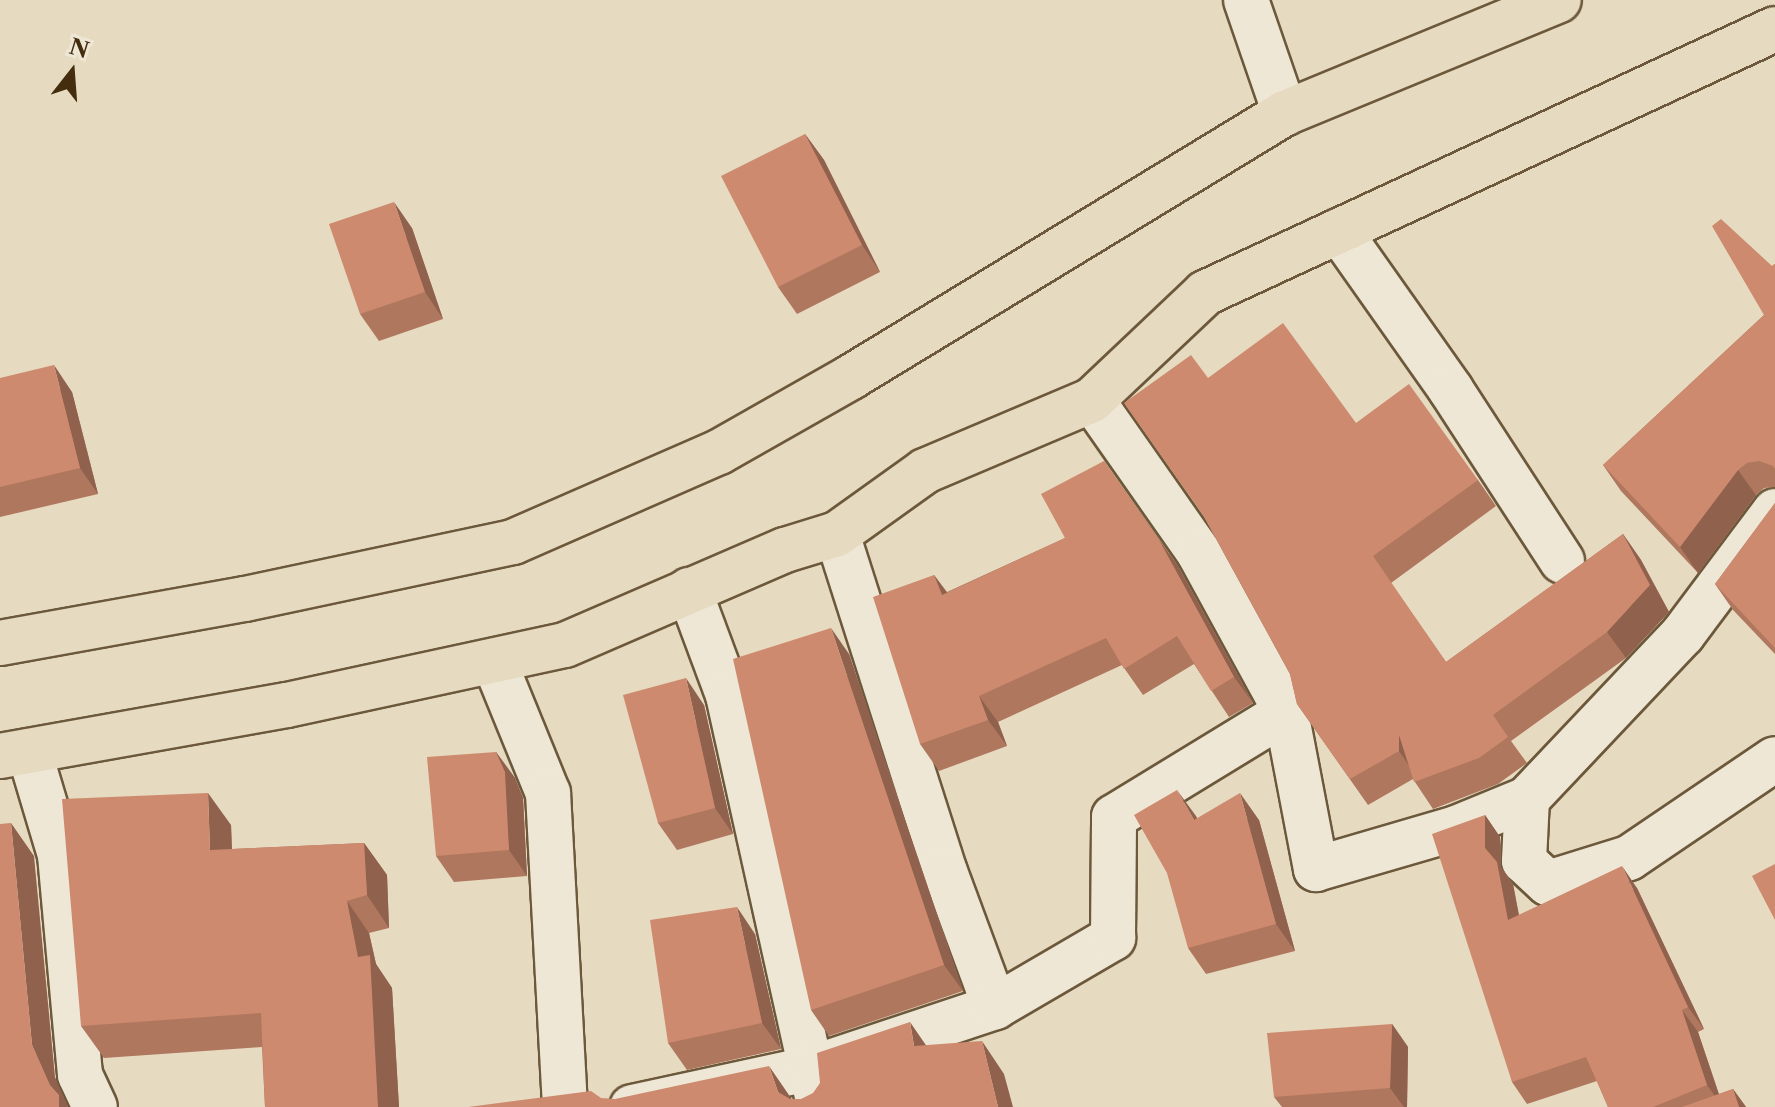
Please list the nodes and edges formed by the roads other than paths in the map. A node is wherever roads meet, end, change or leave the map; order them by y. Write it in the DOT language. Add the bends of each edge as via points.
graph roads {
  1 [pos="1246,0"];
  2 [pos="1559,0"];
  3 [pos="1775,29"];
  4 [pos="1285,113"];
  5 [pos="1339,231"];
  6 [pos="1092,400"];
  7 [pos="1775,511"];
  8 [pos="837,534"];
  9 [pos="1562,561"];
  10 [pos="689,590"];
  11 [pos="0,643"];
  12 [pos="494,661"];
  13 [pos="1286,712"];
  14 [pos="14,754"];
  15 [pos="1775,759"];
  16 [pos="1527,799"];
  17 [pos="995,1007"];
  18 [pos="816,1088"];
  19 [pos="95,1107"];
  20 [pos="565,1107"];
  21 [pos="632,1107"];
  1 -- 4 [label="street"];
  2 -- 4 [label="main road"];
  3 -- 5 [label="main road"];
  4 -- 11 [label="main road" via="719,452 513,542 245,599"];
  5 -- 6 [label="main road" via="1205,293"];
  5 -- 9 [label="street"];
  6 -- 8 [label="main road" via="925,471"];
  6 -- 13 [label="street" via="1199,553"];
  7 -- 16 [label="street" via="1683,634"];
  8 -- 10 [label="main road"];
  8 -- 17 [label="street" via="945,872"];
  10 -- 12 [label="main road" via="565,645"];
  10 -- 18 [label="street" via="728,695"];
  12 -- 14 [label="main road"];
  12 -- 20 [label="street" via="548,793"];
  13 -- 16 [label="street" via="1316,869 1456,828"];
  13 -- 17 [label="street" via="1114,817 1113,938"];
  14 -- 19 [label="street" via="60,855 80,1075"];
  15 -- 16 [label="street" via="1629,858 1548,883 1524,861"];
  17 -- 18 [label="street"];
  18 -- 21 [label="street"];
}
